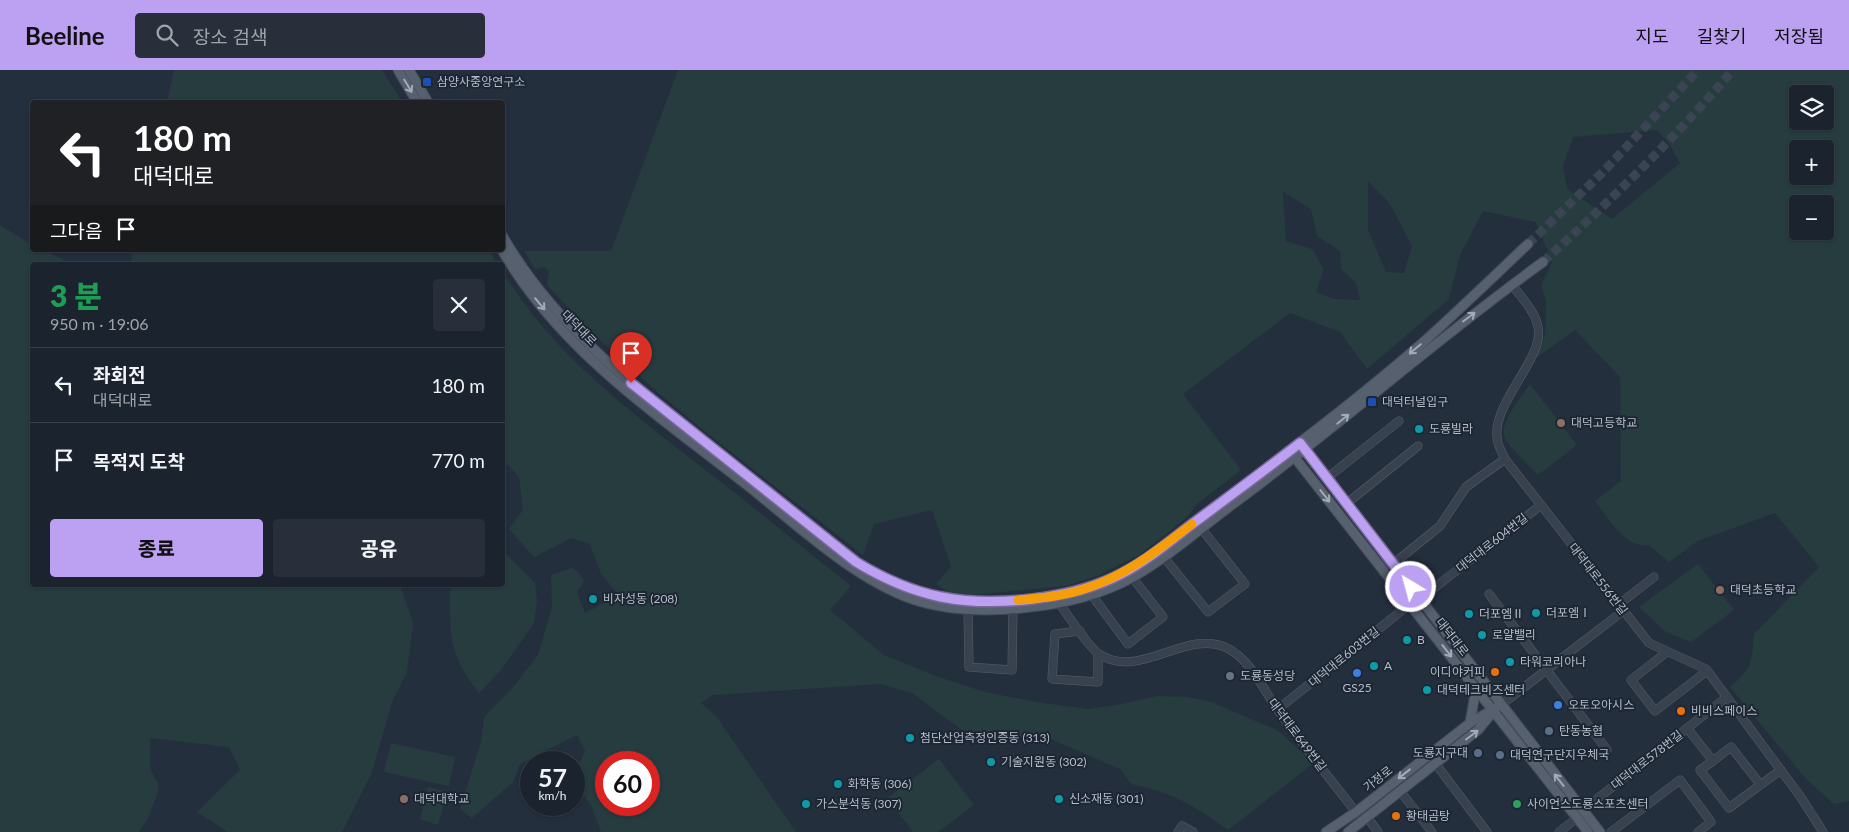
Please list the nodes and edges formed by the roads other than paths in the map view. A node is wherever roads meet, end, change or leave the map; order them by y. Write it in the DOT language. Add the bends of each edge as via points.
graph roads {
  1 [pos="398,70"];
  2 [pos="408,70"];
  3 [pos="416,100"];
  4 [pos="427,100"];
  5 [pos="505,240"];
  6 [pos="1528,244"];
  7 [pos="503,252"];
  8 [pos="1543,262"];
  9 [pos="1512,285"];
  10 [pos="1399,421"];
  11 [pos="1418,446"];
  12 [pos="1302,447"];
  13 [pos="1292,454"];
  14 [pos="1505,459"];
  15 [pos="1327,478"];
  16 [pos="1346,504"];
  17 [pos="1541,505"];
  18 [pos="1201,528"];
  19 [pos="1163,556"];
  20 [pos="1393,564"];
  21 [pos="1654,577"];
  22 [pos="1132,578"];
  23 [pos="1091,594"];
  24 [pos="1489,594"];
  25 [pos="1420,599"];
  26 [pos="1059,603"];
  27 [pos="1410,604"];
  28 [pos="1013,608"];
  29 [pos="1621,608"];
  30 [pos="968,610"];
  31 [pos="1080,631"];
  32 [pos="1128,644"];
  33 [pos="1667,652"];
  34 [pos="1098,654"];
  35 [pos="1125,661"];
  36 [pos="1547,670"];
  37 [pos="1707,671"];
  38 [pos="1476,688"];
  39 [pos="1726,697"];
  40 [pos="1497,708"];
  41 [pos="1278,709"];
  42 [pos="1470,723"];
  43 [pos="1687,728"];
  44 [pos="1606,750"];
  45 [pos="1713,761"];
  46 [pos="1435,763"];
  47 [pos="1781,770"];
  48 [pos="1760,784"];
  49 [pos="1400,791"];
  50 [pos="1583,810"];
  51 [pos="1356,812"];
  52 [pos="1366,817"];
  53 [pos="1577,818"];
  54 [pos="1178,832"];
  55 [pos="1193,832"];
  56 [pos="1326,832"];
  57 [pos="1348,832"];
  58 [pos="1378,832"];
  59 [pos="1432,832"];
  60 [pos="1487,832"];
  61 [pos="1559,832"];
  62 [pos="1588,832"];
  63 [pos="1600,832"];
  64 [pos="1611,832"];
  65 [pos="1698,832"];
  66 [pos="1823,832"];
  1 -- 3 [label="main road, one-way"];
  2 -- 4 [label="main road"];
  5 -- 13 [label="main road, 대덕대로" via="545,297 582,339 618,372 856,562 918,592 954,601 986,603 1061,595 1088,588 1144,561"];
  6 -- 12 [label="main road, one-way" via="1419,346"];
  7 -- 30 [label="main road, 대덕대로, one-way" via="538,303 606,372 834,553 890,590 937,606"];
  8 -- 9 [label="main road"];
  12 -- 9 [label="main road, one-way"];
  9 -- 14 [label="street, 대덕대로556번길" via="1534,316 1539,335 1498,419 1496,438"];
  10 -- 15 [label="street"];
  11 -- 16 [label="street"];
  12 -- 13 [label="main road, 대덕대로"];
  12 -- 15 [label="main road, 대덕대로"];
  13 -- 18 [label="main road, 대덕대로"];
  13 -- 27 [label="main road, 대덕대로, one-way"];
  14 -- 17 [label="street, 대덕대로556번길"];
  14 -- 20 [label="street" via="1466,487 1440,526"];
  15 -- 16 [label="main road, 대덕대로"];
  16 -- 20 [label="main road, 대덕대로"];
  17 -- 25 [label="street, 대덕대로604번길"];
  17 -- 29 [label="street, 대덕대로556번길"];
  18 -- 19 [label="main road, 대덕대로"];
  18 -- 19 [label="street" via="1245,584 1208,612"];
  19 -- 22 [label="main road, 대덕대로"];
  20 -- 25 [label="main road, 대덕대로"];
  21 -- 29 [label="street"];
  22 -- 23 [label="main road, 대덕대로"];
  22 -- 32 [label="street" via="1164,617"];
  23 -- 26 [label="main road, 대덕대로"];
  23 -- 32 [label="street"];
  24 -- 36 [label="street"];
  25 -- 40 [label="main road, 대덕대로"];
  26 -- 28 [label="main road, 대덕대로"];
  26 -- 31 [label="street"];
  27 -- 38 [label="main road, 대덕대로, one-way"];
  27 -- 41 [label="street, 대덕대로603번길"];
  28 -- 30 [label="main road, 대덕대로"];
  28 -- 30 [label="street" via="1012,670 969,667"];
  29 -- 33 [label="street, 대덕대로556번길" via="1649,643"];
  29 -- 36 [label="street"];
  31 -- 34 [label="street"];
  31 -- 34 [label="street" via="1055,634 1052,679 1098,682"];
  32 -- 35 [label="street"];
  33 -- 37 [label="street, 대덕대로556번길" via="1690,660"];
  33 -- 37 [label="street" via="1631,680 1655,710"];
  34 -- 35 [label="street, 대덕대로649번길"];
  35 -- 41 [label="street, 대덕대로649번길" via="1198,643 1214,643 1239,656"];
  36 -- 40 [label="street"];
  36 -- 44 [label="street"];
  37 -- 39 [label="street, 대덕대로556번길"];
  38 -- 40 [label="main road, 대덕대로"];
  38 -- 42 [label="main road"];
  39 -- 43 [label="street, 대덕대로578번길"];
  39 -- 47 [label="street, 대덕대로556번길"];
  40 -- 42 [label="main road, 가정로"];
  46 -- 40 [label="main road, 가정로, one-way" via="1478,730"];
  50 -- 40 [label="main road, 대덕대로, one-way"];
  40 -- 53 [label="main road, 대덕대로"];
  41 -- 51 [label="street, 대덕대로649번길"];
  42 -- 51 [label="main road, 가정로, one-way"];
  43 -- 45 [label="street, 대덕대로578번길"];
  43 -- 50 [label="street, 대덕대로578번길"];
  45 -- 48 [label="street" via="1731,748"];
  45 -- 48 [label="street" via="1700,770 1729,808"];
  46 -- 49 [label="main road, 가정로"];
  46 -- 60 [label="street"];
  47 -- 48 [label="street"];
  47 -- 66 [label="street, 대덕대로556번길"];
  49 -- 52 [label="main road, 가정로"];
  49 -- 59 [label="street, 가정로"];
  50 -- 63 [label="main road, 대덕대로"];
  51 -- 56 [label="main road, 가정로"];
  52 -- 57 [label="main road, 가정로"];
  52 -- 58 [label="street"];
  53 -- 61 [label="street"];
  53 -- 62 [label="main road, 대덕대로"];
  54 -- 55 [label="street" via="1182,826"];
  64 -- 65 [label="street" via="1680,780 1711,822"];
}
